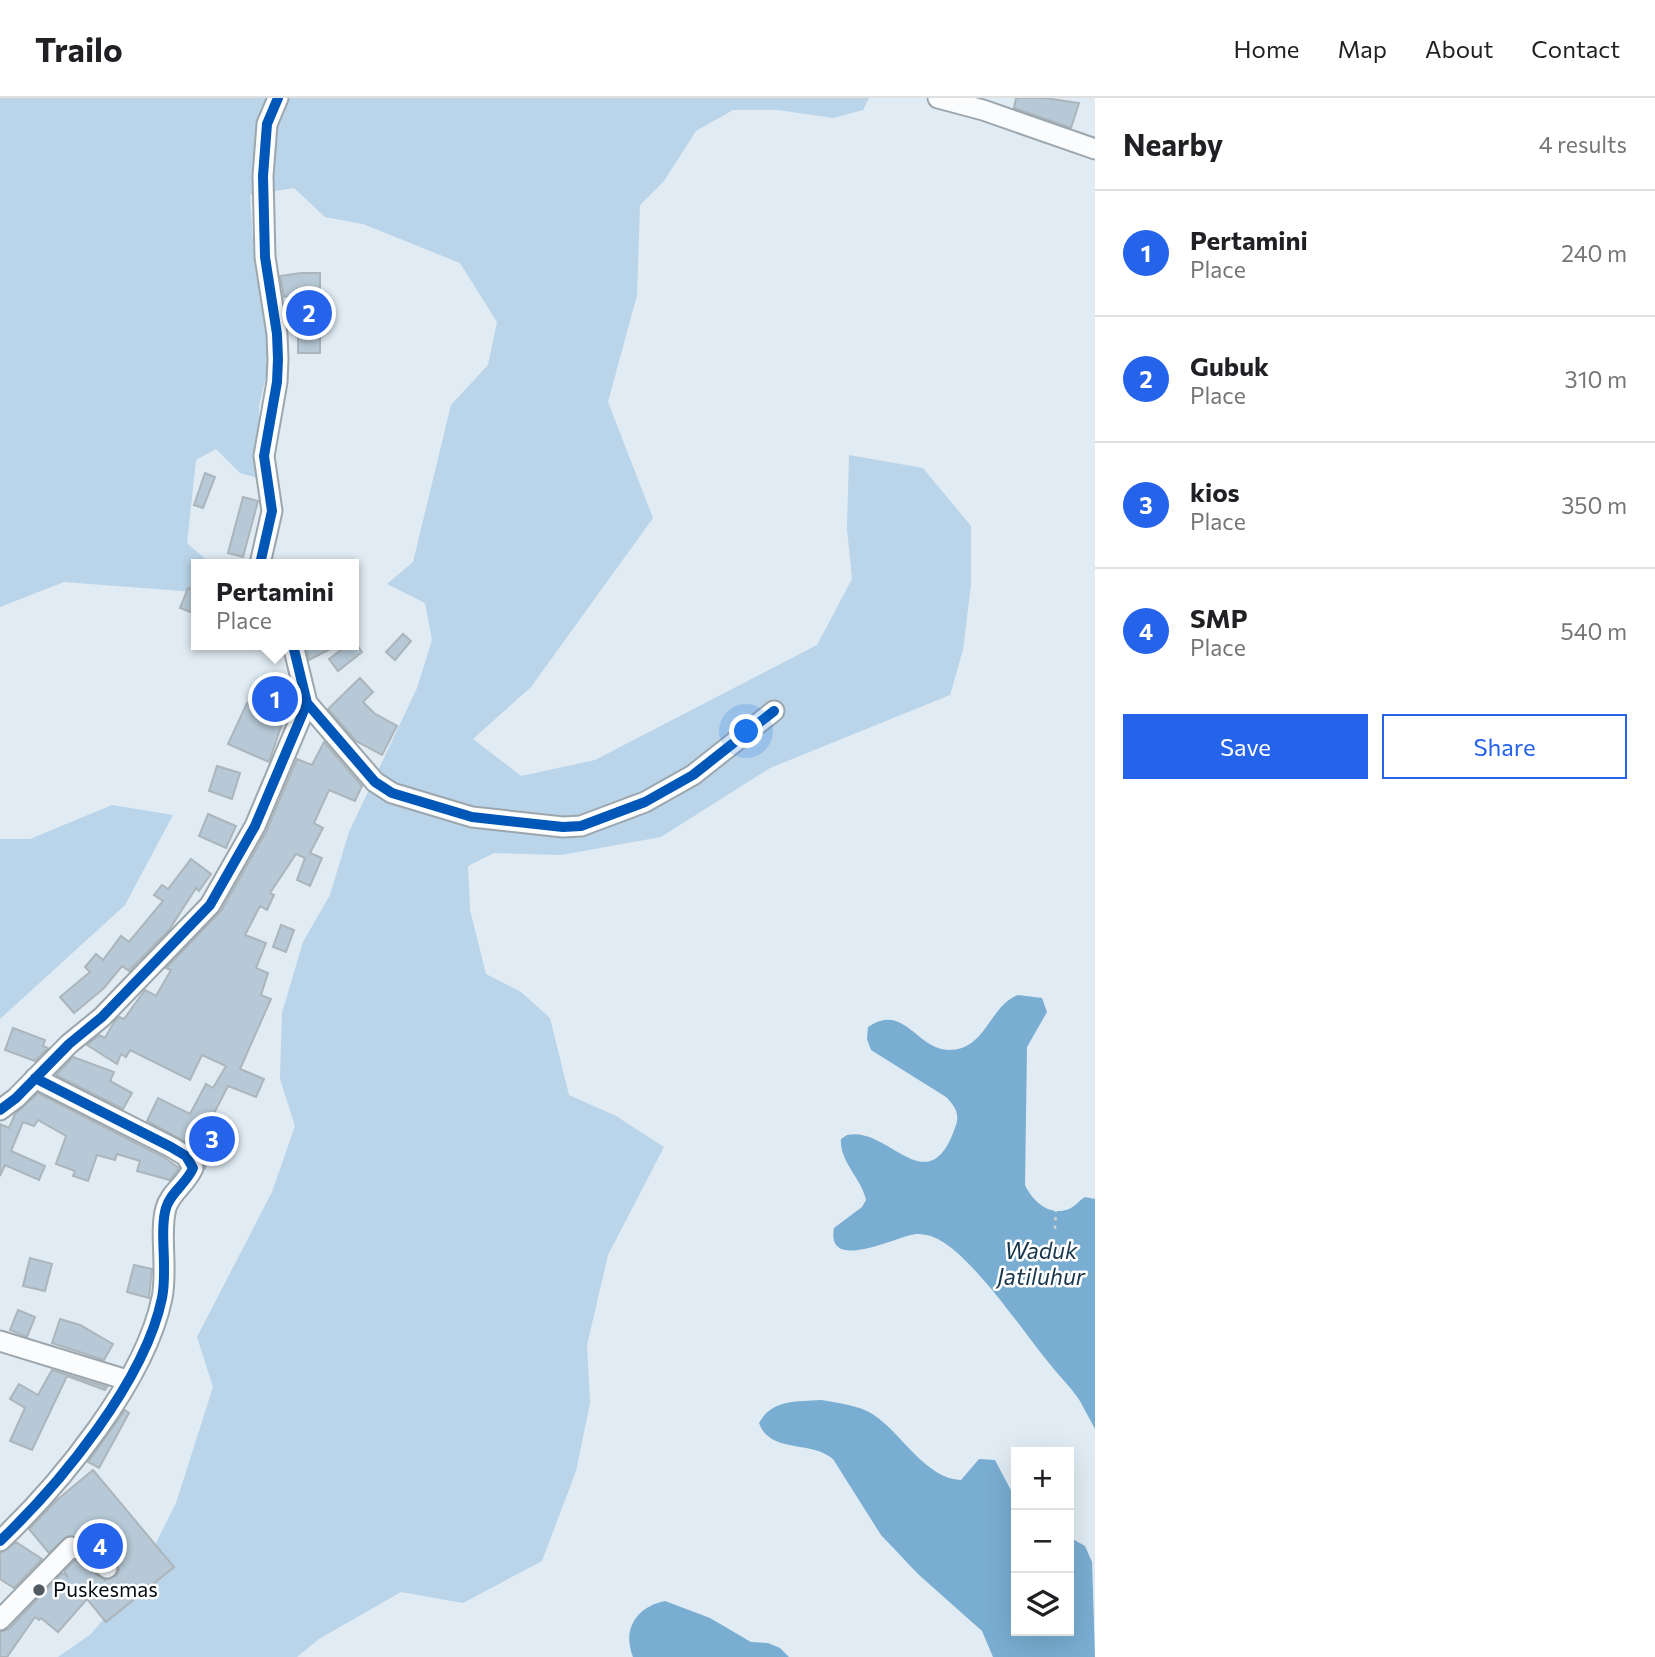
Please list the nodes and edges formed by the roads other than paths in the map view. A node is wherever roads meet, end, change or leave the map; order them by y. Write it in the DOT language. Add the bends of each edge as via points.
graph roads {
  1 [pos="278,98"];
  2 [pos="939,98"];
  3 [pos="1095,149"];
  4 [pos="261,559"];
  5 [pos="294,650"];
  6 [pos="307,703"];
  7 [pos="774,710"];
  8 [pos="35,1078"];
  9 [pos="0,1110"];
  10 [pos="0,1341"];
  11 [pos="127,1380"];
  12 [pos="0,1541"];
  13 [pos="107,1568"];
  14 [pos="1,1616"];
  1 -- 4 [label="street" via="267,124 263,176 265,257 278,359 264,456 272,511"];
  2 -- 3 [label="street"];
  5 -- 6 [label="street"];
  6 -- 7 [label="street" via="375,782 392,793 472,817 563,827 645,802 693,775"];
  6 -- 8 [label="street" via="255,826 210,905 102,1017"];
  8 -- 9 [label="street"];
  8 -- 11 [label="street" via="171,1147 192,1164 189,1178 166,1209 162,1301"];
  10 -- 11 [label="street"];
  11 -- 12 [label="street" via="58,1480"];
  13 -- 14 [label="street" via="82,1549 71,1547"];
}
